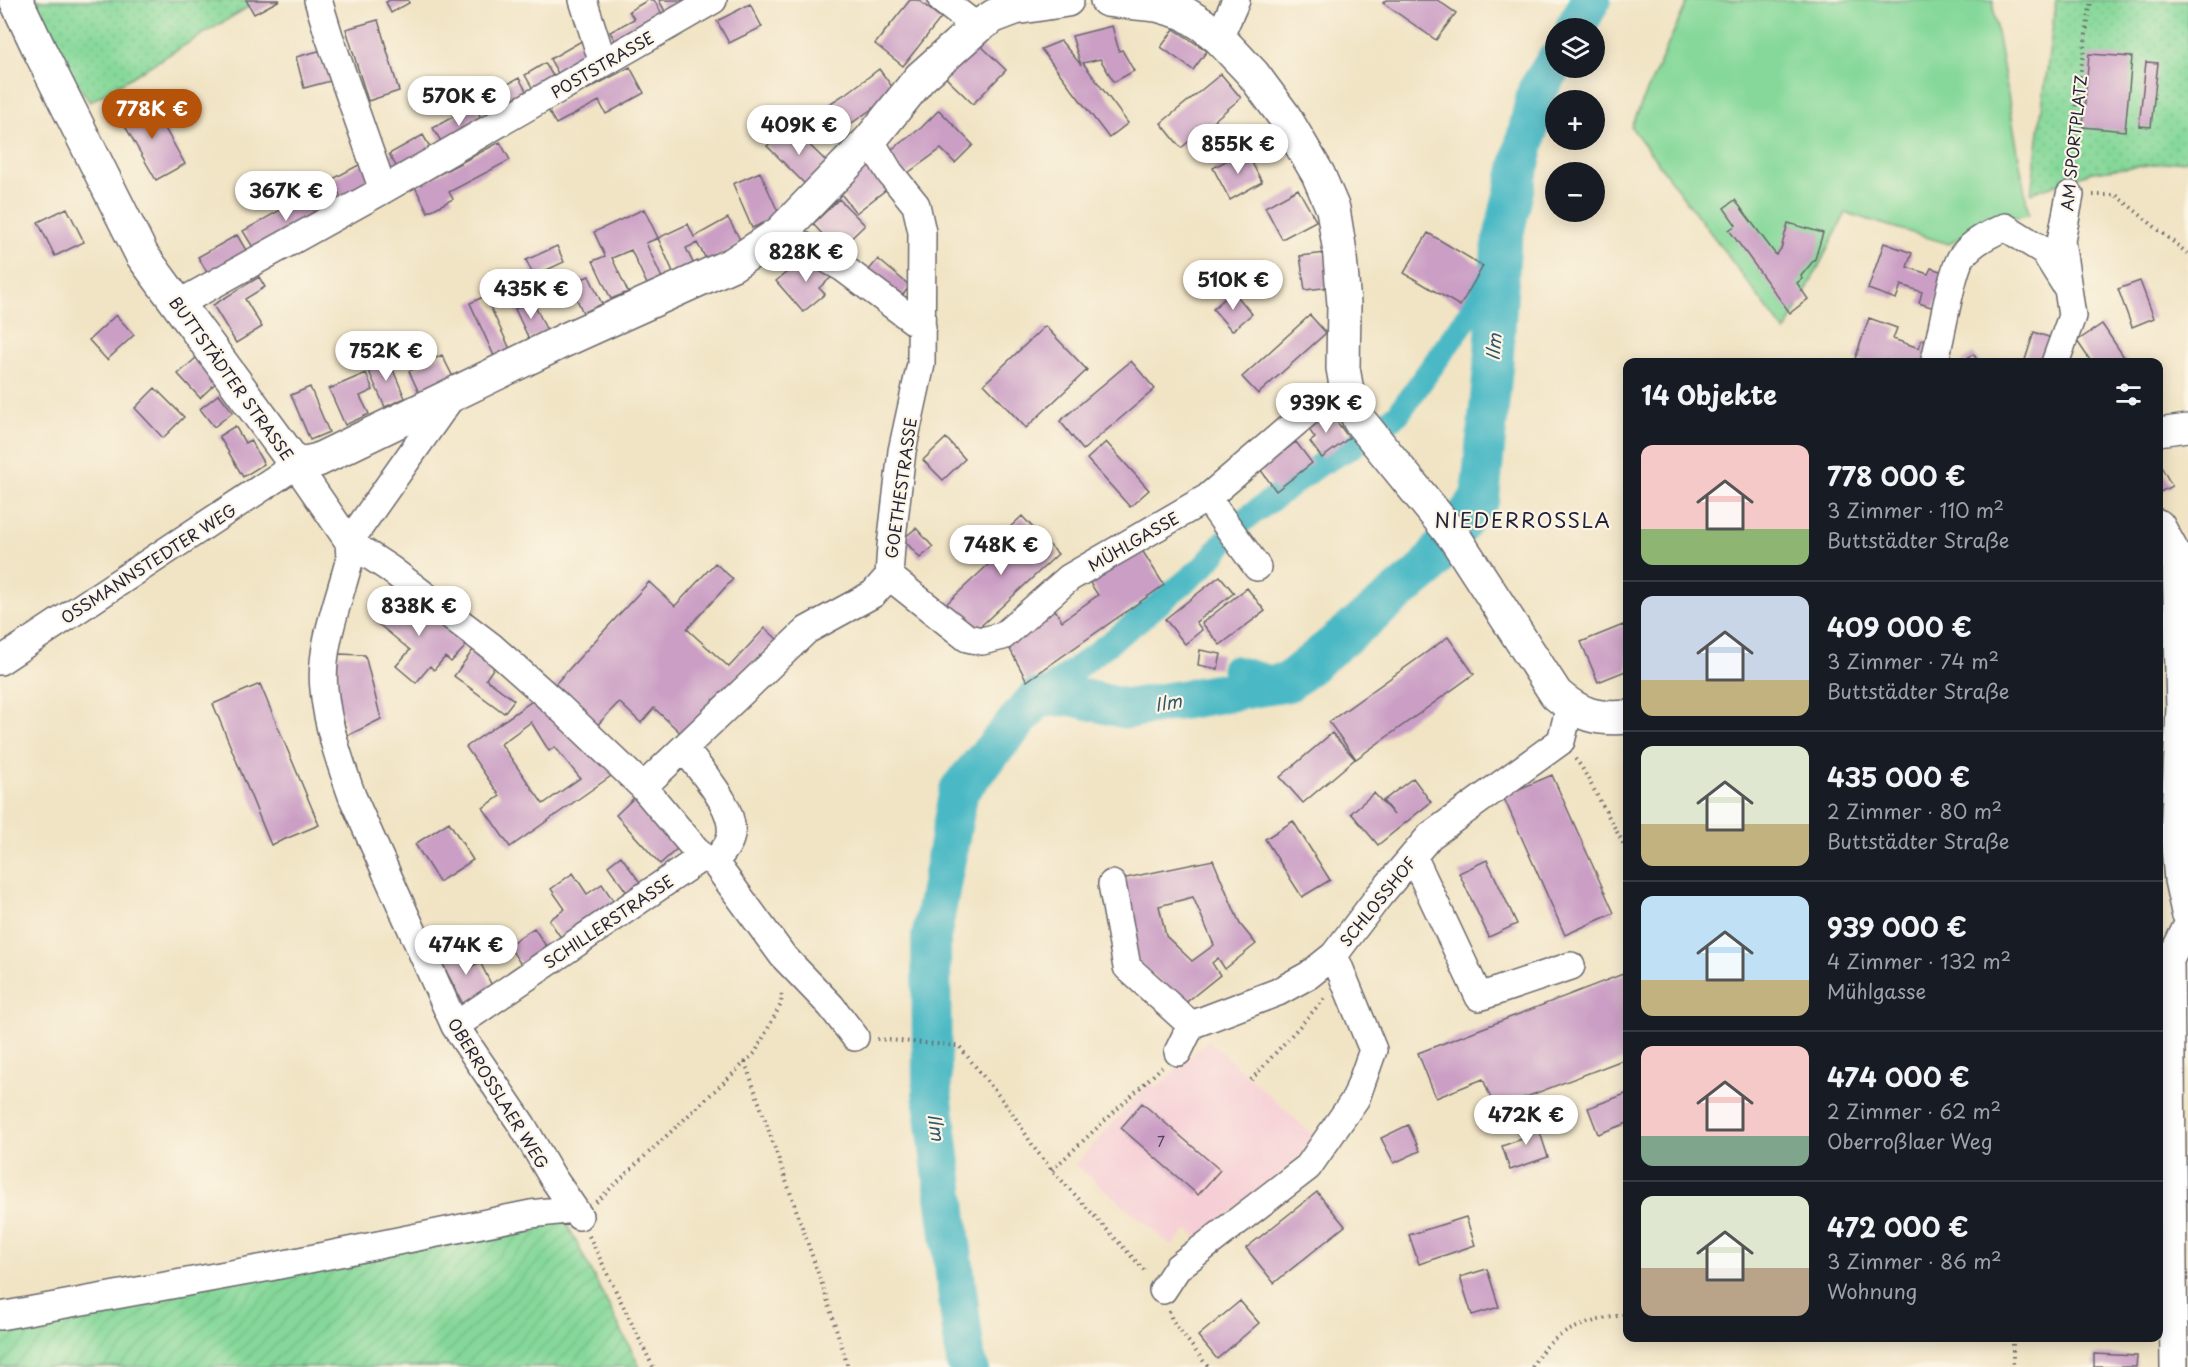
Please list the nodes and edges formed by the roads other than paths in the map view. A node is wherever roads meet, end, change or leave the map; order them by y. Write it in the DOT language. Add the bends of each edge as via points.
graph roads {
  1 [pos="16,0"];
  2 [pos="318,0"];
  3 [pos="583,0"];
  4 [pos="713,0"];
  5 [pos="942,0"];
  6 [pos="1067,0"];
  7 [pos="1107,0"];
  8 [pos="1236,0"];
  9 [pos="1016,4"];
  10 [pos="977,27"];
  11 [pos="1219,38"];
  12 [pos="603,63"];
  13 [pos="870,140"];
  14 [pos="383,190"];
  15 [pos="2070,195"];
  16 [pos="780,232"];
  17 [pos="2066,286"];
  18 [pos="178,304"];
  19 [pos="922,327"];
  20 [pos="1935,358"];
  21 [pos="2057,358"];
  22 [pos="1347,391"];
  23 [pos="452,396"];
  24 [pos="2188,428"];
  25 [pos="2163,431"];
  26 [pos="297,465"];
  27 [pos="1207,498"];
  28 [pos="2163,535"];
  29 [pos="349,542"];
  30 [pos="1249,556"];
  31 [pos="889,576"];
  32 [pos="0,661"];
  33 [pos="1570,706"];
  34 [pos="1623,717"];
  35 [pos="684,748"];
  36 [pos="643,787"];
  37 [pos="1413,856"];
  38 [pos="708,860"];
  39 [pos="1113,884"];
  40 [pos="2188,912"];
  41 [pos="2188,924"];
  42 [pos="1339,966"];
  43 [pos="1571,966"];
  44 [pos="1191,1025"];
  45 [pos="455,1026"];
  46 [pos="868,1038"];
  47 [pos="1178,1052"];
  48 [pos="553,1178"];
  49 [pos="531,1214"];
  50 [pos="2181,1274"];
  51 [pos="1163,1290"];
  52 [pos="0,1316"];
  53 [pos="2174,1367"];
  1 -- 18 [label="main road, BUTTSTÄDTER STRASSE" via="142,255"];
  2 -- 14 [label="street"];
  3 -- 12 [label="street"];
  4 -- 12 [label="street, POSTSTRASSE"];
  5 -- 10 [label="street"];
  6 -- 9 [label="main road, BUTTSTÄDTER STRASSE"];
  7 -- 11 [label="main road" via="1157,5 1184,13"];
  8 -- 11 [label="street"];
  9 -- 10 [label="main road, BUTTSTÄDTER STRASSE"];
  10 -- 13 [label="main road, BUTTSTÄDTER STRASSE" via="920,78"];
  11 -- 22 [label="main road" via="1253,74 1284,116 1318,174 1333,209 1343,293 1343,368"];
  12 -- 14 [label="street, POSTSTRASSE"];
  13 -- 16 [label="main road, BUTTSTÄDTER STRASSE"];
  13 -- 19 [label="street, GOETHESTRASSE" via="916,205 922,231"];
  14 -- 18 [label="street, POSTSTRASSE"];
  15 -- 17 [label="street, AM SPORTPLATZ" via="2061,241"];
  16 -- 19 [label="street" via="843,268"];
  16 -- 23 [label="main road, BUTTSTÄDTER STRASSE" via="733,264"];
  17 -- 20 [label="street, AM SPORTPLATZ" via="2044,251 2024,237 2005,227 1984,237 1961,256"];
  17 -- 21 [label="street, AM SPORTPLATZ" via="2072,316"];
  18 -- 26 [label="main road, BUTTSTÄDTER STRASSE"];
  19 -- 31 [label="street, GOETHESTRASSE" via="921,364 903,451"];
  22 -- 27 [label="street, MÜHLGASSE" via="1308,412"];
  22 -- 33 [label="main road" via="1359,420 1455,538 1535,664 1556,694"];
  23 -- 26 [label="main road, BUTTSTÄDTER STRASSE" via="318,460"];
  23 -- 29 [label="street"];
  24 -- 25 [label="street"];
  26 -- 29 [label="street"];
  26 -- 32 [label="street, OSSMANNSTEDTER WEG"];
  27 -- 30 [label="street"];
  27 -- 31 [label="street, MÜHLGASSE" via="1069,578 1003,636 982,641 967,638"];
  28 -- 40 [label="main road" via="2179,564 2183,708 2177,836"];
  29 -- 36 [label="street" via="492,646"];
  29 -- 45 [label="street, OBERROSSLAER WEG" via="350,558 326,655 323,687 328,711 352,796"];
  31 -- 35 [label="street, GOETHESTRASSE" via="873,594 807,630"];
  33 -- 34 [label="main road" via="1600,718"];
  33 -- 37 [label="street, SCHLOSSHOF" via="1561,741 1430,836"];
  35 -- 36 [label="street, GOETHESTRASSE"];
  35 -- 38 [label="street" via="726,806 732,822 730,840"];
  36 -- 38 [label="street"];
  37 -- 42 [label="street, SCHLOSSHOF"];
  37 -- 43 [label="street" via="1479,997"];
  38 -- 45 [label="street, SCHILLERSTRASSE"];
  38 -- 46 [label="street" via="783,957"];
  39 -- 44 [label="street" via="1127,967"];
  41 -- 50 [label="street" via="2170,960"];
  42 -- 44 [label="street, SCHLOSSHOF"];
  42 -- 51 [label="street" via="1373,1050 1356,1098 1308,1167 1178,1267"];
  44 -- 47 [label="street"];
  45 -- 48 [label="street, OBERROSSLAER WEG"];
  48 -- 49 [label="street"];
  48 -- 49 [label="street, OBERROSSLAER WEG" via="577,1213"];
  49 -- 52 [label="street"];
  50 -- 53 [label="street"];
}
